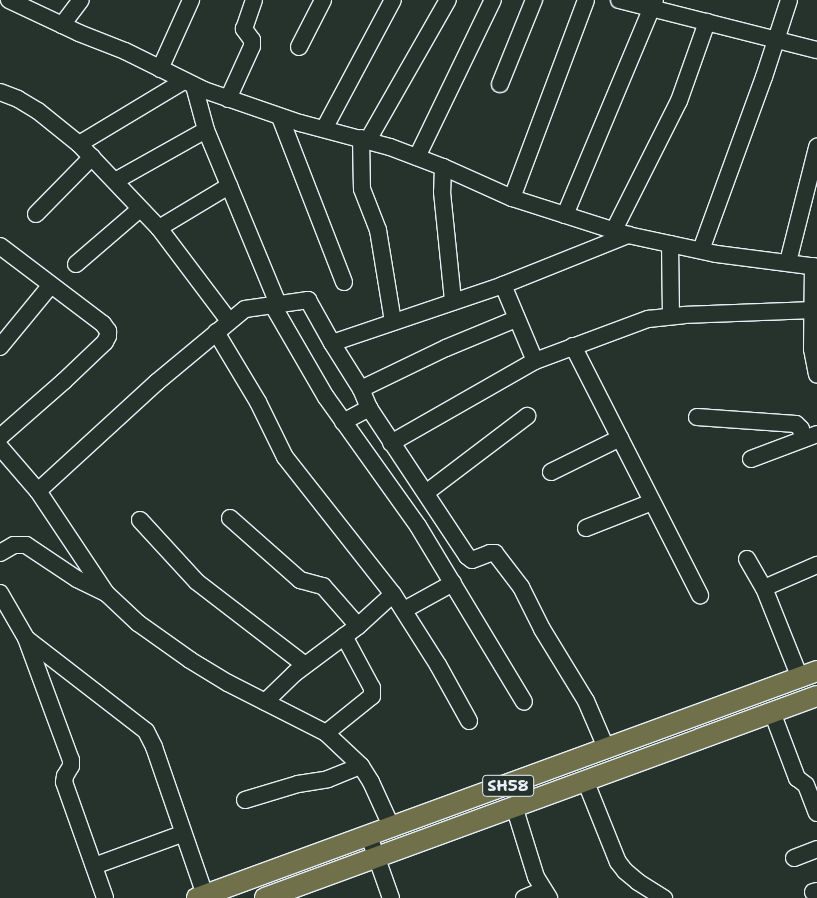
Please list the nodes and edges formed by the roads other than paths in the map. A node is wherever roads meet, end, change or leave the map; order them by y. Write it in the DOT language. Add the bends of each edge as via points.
graph roads {
  1 [pos="9,0"];
  2 [pos="81,0"];
  3 [pos="191,0"];
  4 [pos="254,0"];
  5 [pos="323,0"];
  6 [pos="393,0"];
  7 [pos="448,0"];
  8 [pos="493,0"];
  9 [pos="534,0"];
  10 [pos="586,0"];
  11 [pos="620,0"];
  12 [pos="789,0"];
  13 [pos="653,5"];
  14 [pos="707,22"];
  15 [pos="62,25"];
  16 [pos="776,39"];
  17 [pos="299,47"];
  18 [pos="817,50"];
  19 [pos="160,69"];
  20 [pos="189,83"];
  21 [pos="500,84"];
  22 [pos="0,92"];
  23 [pos="228,99"];
  24 [pos="280,117"];
  25 [pos="324,129"];
  26 [pos="206,130"];
  27 [pos="364,139"];
  28 [pos="79,144"];
  29 [pos="817,147"];
  30 [pos="92,157"];
  31 [pos="417,157"];
  32 [pos="443,167"];
  33 [pos="115,181"];
  34 [pos="230,186"];
  35 [pos="512,198"];
  36 [pos="140,209"];
  37 [pos="36,214"];
  38 [pos="565,215"];
  39 [pos="159,228"];
  40 [pos="621,232"];
  41 [pos="670,244"];
  42 [pos="0,246"];
  43 [pos="701,250"];
  44 [pos="788,262"];
  45 [pos="76,264"];
  46 [pos="815,266"];
  47 [pos="344,282"];
  48 [pos="51,285"];
  49 [pos="503,285"];
  50 [pos="453,300"];
  51 [pos="275,304"];
  52 [pos="812,310"];
  53 [pos="671,316"];
  54 [pos="516,319"];
  55 [pos="229,321"];
  56 [pos="393,322"];
  57 [pos="216,332"];
  58 [pos="332,344"];
  59 [pos="573,346"];
  60 [pos="0,347"];
  61 [pos="536,361"];
  62 [pos="817,375"];
  63 [pos="361,389"];
  64 [pos="369,408"];
  65 [pos="527,416"];
  66 [pos="697,416"];
  67 [pos="343,422"];
  68 [pos="0,437"];
  69 [pos="810,437"];
  70 [pos="620,438"];
  71 [pos="391,443"];
  72 [pos="0,447"];
  73 [pos="751,459"];
  74 [pos="551,472"];
  75 [pos="38,490"];
  76 [pos="427,492"];
  77 [pos="652,502"];
  78 [pos="440,514"];
  79 [pos="230,518"];
  80 [pos="140,520"];
  81 [pos="586,528"];
  82 [pos="419,529"];
  83 [pos="0,553"];
  84 [pos="747,559"];
  85 [pos="817,565"];
  86 [pos="453,583"];
  87 [pos="764,588"];
  88 [pos="0,593"];
  89 [pos="106,593"];
  90 [pos="393,594"];
  91 [pos="700,595"];
  92 [pos="404,610"];
  93 [pos="358,626"];
  94 [pos="344,636"];
  95 [pos="26,638"];
  96 [pos="305,665"];
  97 [pos="809,674"];
  98 [pos="817,696"];
  99 [pos="265,702"];
  100 [pos="524,702"];
  101 [pos="772,712"];
  102 [pos="468,721"];
  103 [pos="326,733"];
  104 [pos="607,750"];
  105 [pos="361,766"];
  106 [pos="585,780"];
  107 [pos="245,800"];
  108 [pos="514,806"];
  109 [pos="817,813"];
  110 [pos="392,828"];
  111 [pos="182,834"];
  112 [pos="369,836"];
  113 [pos="817,849"];
  114 [pos="376,857"];
  115 [pos="794,858"];
  116 [pos="94,866"];
  117 [pos="546,894"];
  118 [pos="201,897"];
  119 [pos="105,898"];
  120 [pos="265,898"];
  121 [pos="391,898"];
  122 [pos="524,898"];
  123 [pos="664,898"];
  1 -- 15 [label="street"];
  2 -- 15 [label="street"];
  3 -- 19 [label="street"];
  4 -- 23 [label="street" via="244,28 252,46"];
  5 -- 17 [label="street"];
  6 -- 25 [label="street"];
  7 -- 27 [label="street"];
  8 -- 31 [label="street"];
  9 -- 21 [label="street"];
  10 -- 35 [label="street"];
  11 -- 13 [label="street"];
  12 -- 16 [label="street"];
  13 -- 14 [label="street"];
  13 -- 38 [label="street"];
  14 -- 16 [label="street"];
  14 -- 40 [label="street" via="679,101"];
  15 -- 19 [label="street"];
  16 -- 18 [label="street"];
  16 -- 43 [label="street"];
  19 -- 20 [label="street"];
  20 -- 23 [label="street"];
  20 -- 26 [label="street"];
  20 -- 28 [label="street"];
  22 -- 28 [label="street" via="38,111"];
  23 -- 24 [label="street"];
  24 -- 25 [label="street"];
  24 -- 47 [label="street"];
  25 -- 27 [label="street"];
  26 -- 33 [label="street"];
  26 -- 34 [label="street"];
  27 -- 31 [label="street"];
  27 -- 56 [label="street" via="362,189 378,230"];
  28 -- 30 [label="street"];
  29 -- 44 [label="street"];
  30 -- 33 [label="street"];
  30 -- 37 [label="street"];
  31 -- 32 [label="street"];
  32 -- 35 [label="street"];
  32 -- 50 [label="street" via="442,192"];
  33 -- 36 [label="street"];
  34 -- 39 [label="street"];
  34 -- 51 [label="street"];
  35 -- 38 [label="street"];
  36 -- 39 [label="street"];
  36 -- 45 [label="street"];
  38 -- 40 [label="street"];
  39 -- 55 [label="street"];
  40 -- 41 [label="street"];
  40 -- 49 [label="street"];
  41 -- 43 [label="street"];
  41 -- 53 [label="street"];
  42 -- 48 [label="street"];
  43 -- 44 [label="street"];
  44 -- 46 [label="street"];
  46 -- 52 [label="street"];
  48 -- 60 [label="street"];
  48 -- 68 [label="street" via="103,324 108,336 64,381"];
  49 -- 50 [label="street"];
  49 -- 54 [label="street"];
  50 -- 56 [label="street"];
  51 -- 55 [label="street" via="245,309"];
  51 -- 58 [label="street" via="308,300"];
  51 -- 67 [label="street" via="326,398"];
  52 -- 53 [label="street"];
  52 -- 62 [label="street" via="813,361"];
  53 -- 59 [label="street" via="648,319"];
  54 -- 61 [label="street"];
  54 -- 63 [label="street"];
  55 -- 57 [label="street"];
  56 -- 58 [label="street"];
  57 -- 75 [label="street"];
  57 -- 90 [label="street" via="258,402 285,457"];
  58 -- 63 [label="street"];
  59 -- 61 [label="street"];
  59 -- 70 [label="street"];
  61 -- 71 [label="street"];
  63 -- 64 [label="street"];
  64 -- 67 [label="street"];
  64 -- 71 [label="street"];
  65 -- 76 [label="street"];
  66 -- 69 [label="street" via="796,424"];
  67 -- 82 [label="street"];
  69 -- 73 [label="street"];
  70 -- 74 [label="street"];
  70 -- 77 [label="street"];
  71 -- 76 [label="street"];
  72 -- 75 [label="street"];
  75 -- 89 [label="street"];
  76 -- 78 [label="street"];
  77 -- 81 [label="street"];
  77 -- 91 [label="street"];
  78 -- 82 [label="street"];
  78 -- 104 [label="street" via="470,559 490,553 500,556 586,701"];
  79 -- 93 [label="street" via="303,582 323,586"];
  80 -- 96 [label="street" via="197,582"];
  82 -- 86 [label="street"];
  83 -- 89 [label="street" via="14,545 26,545 77,580"];
  84 -- 87 [label="street"];
  85 -- 87 [label="street"];
  86 -- 92 [label="street"];
  86 -- 100 [label="street"];
  87 -- 97 [label="street"];
  88 -- 95 [label="street"];
  89 -- 99 [label="street" via="166,644"];
  90 -- 92 [label="street"];
  90 -- 93 [label="street"];
  92 -- 102 [label="street"];
  93 -- 94 [label="street"];
  94 -- 96 [label="street"];
  94 -- 103 [label="street" via="372,688 372,696"];
  95 -- 111 [label="street" via="146,731"];
  95 -- 116 [label="street" via="71,760 64,782"];
  96 -- 99 [label="street"];
  97 -- 104 [label="main road, SH58"];
  98 -- 101 [label="main road, SH58"];
  99 -- 103 [label="street"];
  101 -- 106 [label="main road, SH58"];
  101 -- 109 [label="street" via="797,778 806,785"];
  103 -- 105 [label="street"];
  104 -- 110 [label="main road, SH58"];
  105 -- 107 [label="street" via="320,782 298,784"];
  105 -- 110 [label="street"];
  106 -- 108 [label="main road, SH58"];
  106 -- 123 [label="street" via="618,862 625,872"];
  108 -- 114 [label="main road, SH58"];
  108 -- 117 [label="street" via="536,878"];
  110 -- 112 [label="main road, SH58"];
  111 -- 116 [label="street"];
  111 -- 118 [label="street"];
  112 -- 114 [label="street"];
  112 -- 118 [label="main road, SH58"];
  113 -- 115 [label="street"];
  114 -- 120 [label="main road, SH58"];
  114 -- 121 [label="street"];
  116 -- 119 [label="street"];
  117 -- 122 [label="street"];
}
